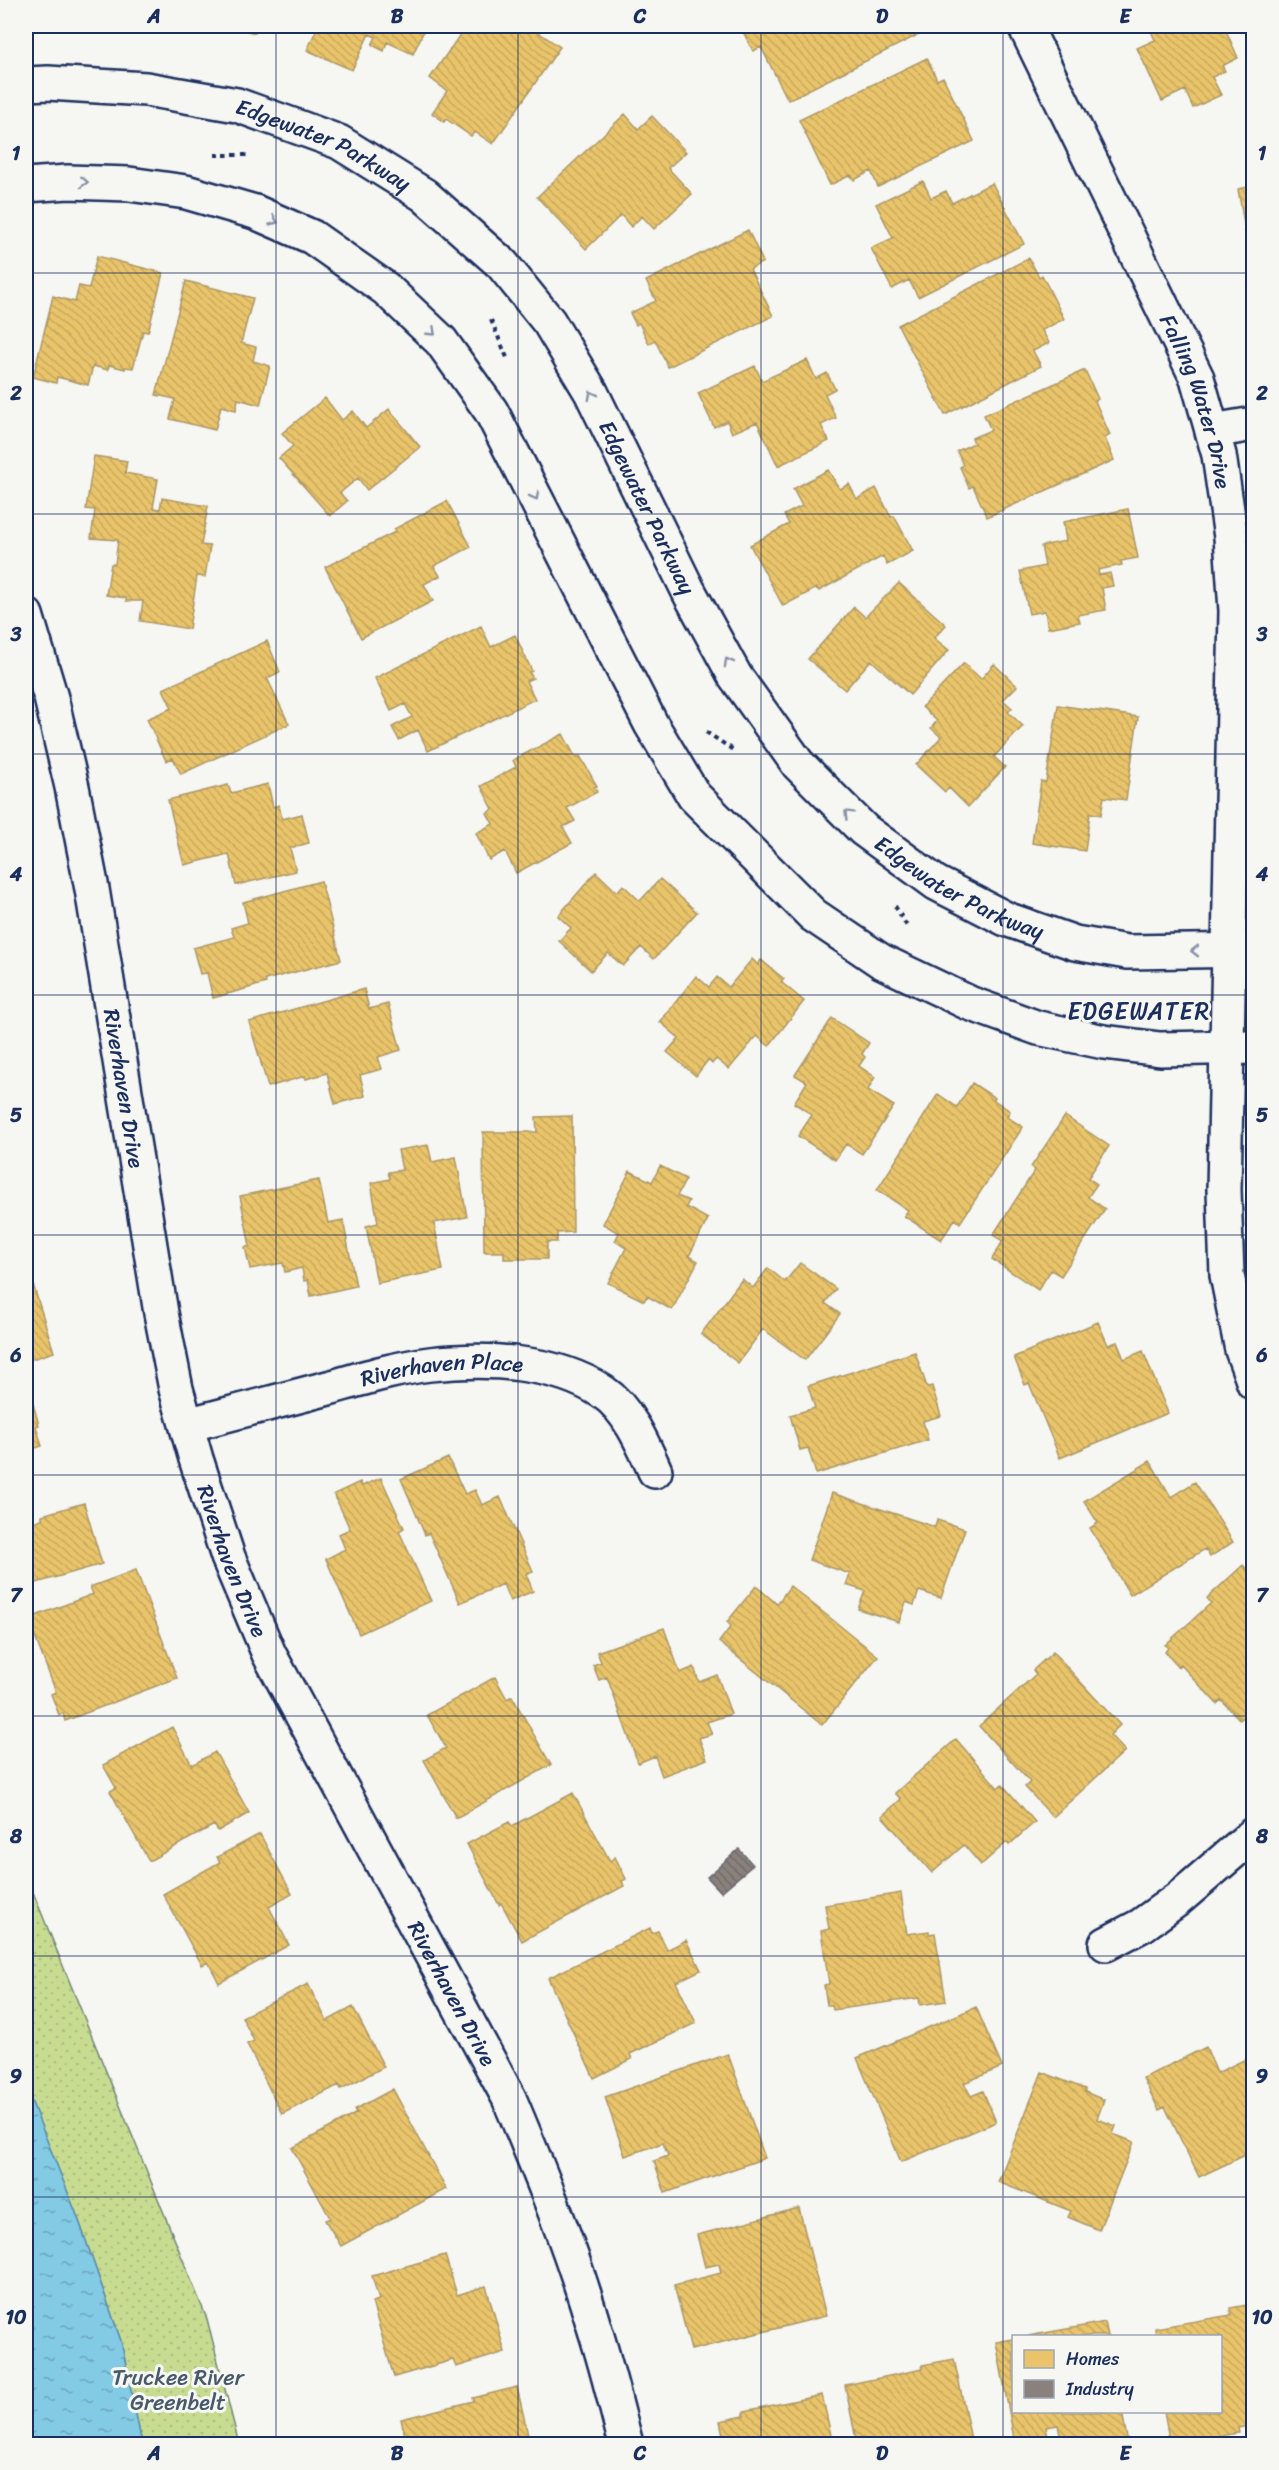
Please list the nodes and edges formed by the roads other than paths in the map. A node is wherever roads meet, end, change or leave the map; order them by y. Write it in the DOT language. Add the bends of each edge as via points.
graph roads {
  1 [pos="1025,26"];
  2 [pos="26,84"];
  3 [pos="26,185"];
  4 [pos="1254,424"];
  5 [pos="1212,431"];
  6 [pos="26,615"];
  7 [pos="1241,950"];
  8 [pos="1241,1047"];
  9 [pos="1254,1383"];
  10 [pos="187,1425"];
  11 [pos="655,1470"];
  12 [pos="1254,1834"];
  13 [pos="1106,1944"];
  14 [pos="626,2445"];
  1 -- 5 [label="street, Falling Water Drive" via="1197,378"];
  7 -- 2 [label="street, Edgewater Parkway, one-way" via="1127,952 1076,943 1006,920 936,883 864,830 798,764 735,676 688,592 591,392 549,322 502,264 424,195 339,142 237,105 146,89"];
  3 -- 8 [label="street, one-way" via="129,184 186,192 255,212 312,237 386,289 441,341 491,411 651,724 694,796 813,915 881,961 969,1003 1038,1028 1160,1049"];
  4 -- 5 [label="street"];
  5 -- 7 [label="street, Falling Water Drive" via="1231,537 1236,611"];
  6 -- 10 [label="street, Riverhaven Drive" via="72,787 160,1313"];
  7 -- 8 [label="street, Falling Water Drive"];
  8 -- 9 [label="street, Falling Water Drive" via="1224,1190 1227,1275 1242,1350"];
  10 -- 11 [label="street, Riverhaven Place" via="429,1365 484,1362 532,1366 572,1376 604,1393 634,1426"];
  10 -- 14 [label="street, Riverhaven Drive" via="228,1557 269,1654 509,2098 538,2165 596,2330"];
  12 -- 13 [label="street" via="1178,1899"];
}
